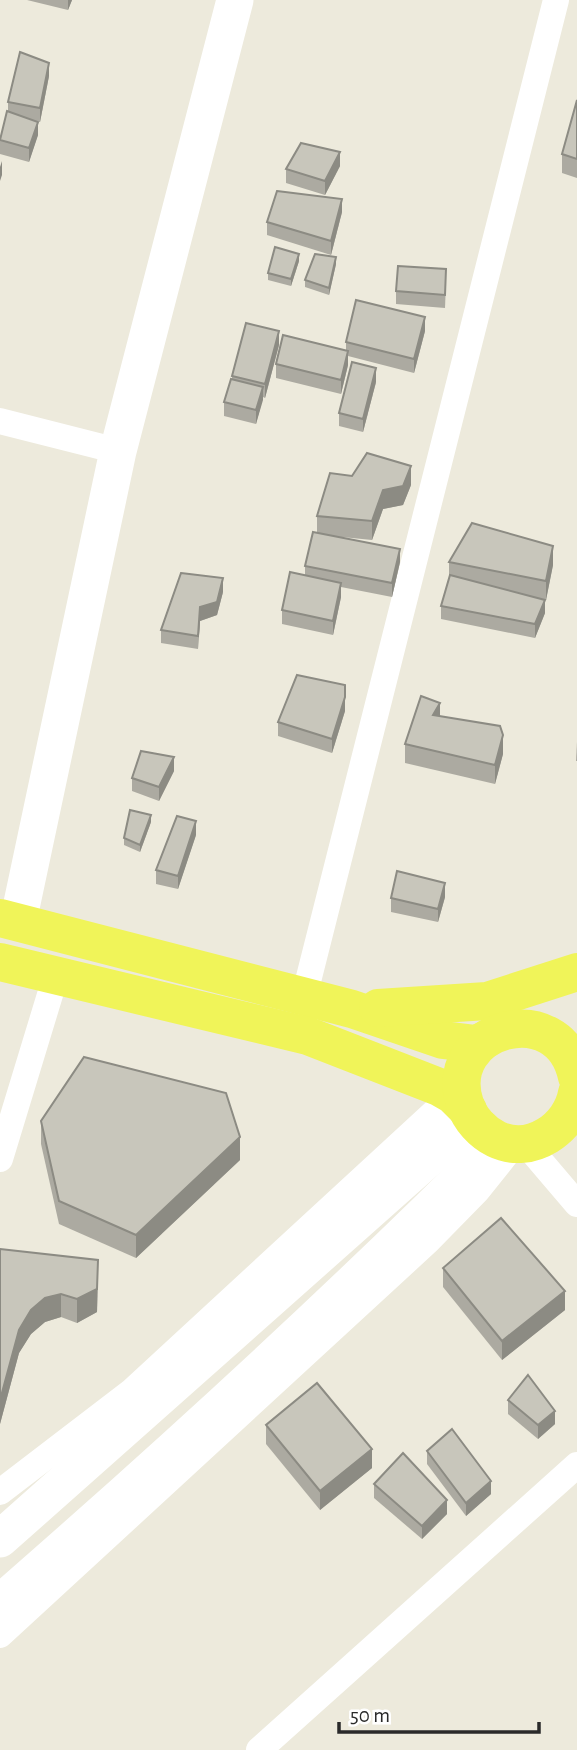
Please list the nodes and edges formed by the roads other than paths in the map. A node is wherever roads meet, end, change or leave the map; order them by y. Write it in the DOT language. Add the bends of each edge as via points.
graph roads {
  1 [pos="234,0"];
  2 [pos="556,0"];
  3 [pos="0,422"];
  4 [pos="117,451"];
  5 [pos="9,920"];
  6 [pos="2,969"];
  7 [pos="577,972"];
  8 [pos="56,975"];
  9 [pos="304,997"];
  10 [pos="352,1009"];
  11 [pos="565,1029"];
  12 [pos="485,1040"];
  13 [pos="577,1092"];
  14 [pos="489,1125"];
  15 [pos="0,1159"];
  16 [pos="577,1204"];
  17 [pos="577,1465"];
  18 [pos="0,1492"];
  19 [pos="0,1539"];
  20 [pos="0,1603"];
  21 [pos="0,1634"];
  22 [pos="259,1750"];
  1 -- 4 [label="street"];
  2 -- 9 [label="street"];
  3 -- 4 [label="street"];
  4 -- 5 [label="street"];
  5 -- 9 [label="main road"];
  6 -- 8 [label="main road"];
  7 -- 10 [label="main road" via="487,1001"];
  8 -- 14 [label="main road" via="334,1044"];
  8 -- 15 [label="street"];
  9 -- 10 [label="main road"];
  10 -- 12 [label="main road" via="443,1040 476,1044"];
  11 -- 12 [label="main road" via="518,1028"];
  11 -- 13 [label="main road"];
  12 -- 14 [label="main road" via="468,1059 462,1090"];
  13 -- 14 [label="main road" via="571,1113 539,1140"];
  14 -- 16 [label="street"];
  14 -- 18 [label="street"];
  14 -- 19 [label="street"];
  14 -- 20 [label="street" via="393,1247 168,1456"];
  14 -- 21 [label="street" via="477,1191"];
  17 -- 22 [label="street"];
}
